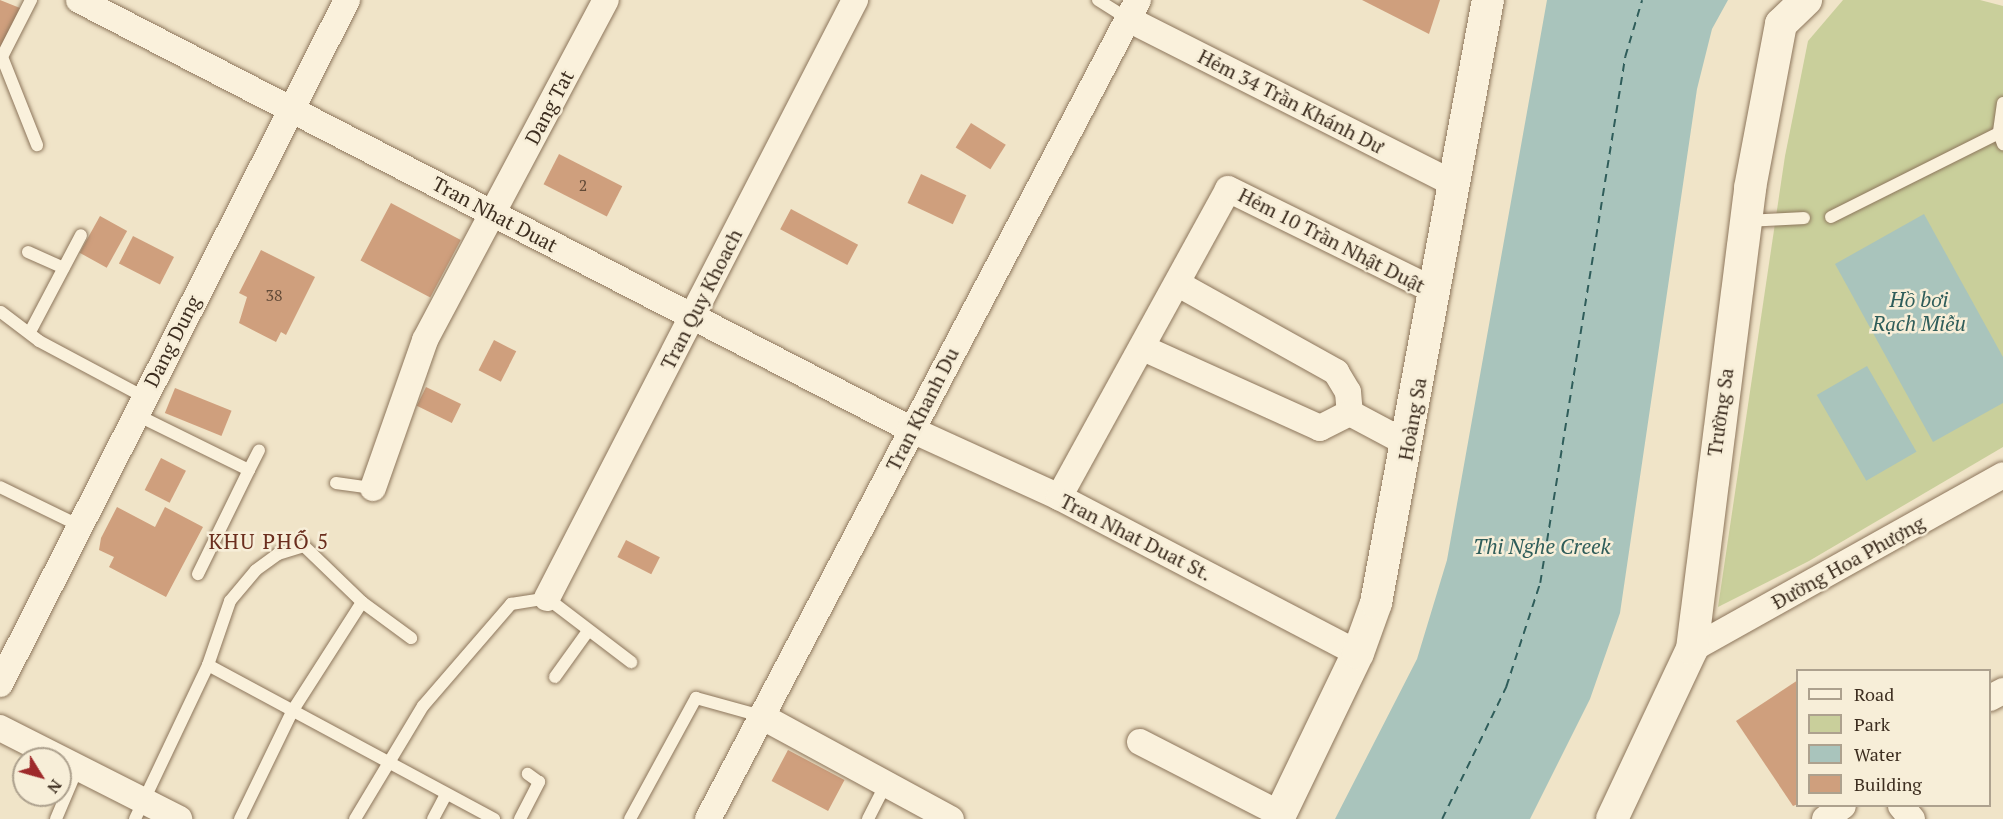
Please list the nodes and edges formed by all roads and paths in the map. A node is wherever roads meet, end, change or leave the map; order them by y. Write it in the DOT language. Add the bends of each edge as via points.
graph roads {
  1 [pos="31,0"];
  2 [pos="79,0"];
  3 [pos="347,0"];
  4 [pos="606,0"];
  5 [pos="855,0"];
  6 [pos="1098,0"];
  7 [pos="1488,0"];
  8 [pos="1806,0"];
  9 [pos="1133,10"];
  10 [pos="2003,103"];
  11 [pos="289,108"];
  12 [pos="2001,139"];
  13 [pos="37,145"];
  14 [pos="1454,184"];
  15 [pos="493,213"];
  16 [pos="1831,217"];
  17 [pos="1804,218"];
  18 [pos="1746,221"];
  19 [pos="81,235"];
  20 [pos="28,252"];
  21 [pos="64,268"];
  22 [pos="1180,285"];
  23 [pos="1435,291"];
  24 [pos="1,312"];
  25 [pos="691,317"];
  26 [pos="31,330"];
  27 [pos="1143,348"];
  28 [pos="140,406"];
  29 [pos="1350,413"];
  30 [pos="910,429"];
  31 [pos="1408,444"];
  32 [pos="259,450"];
  33 [pos="249,470"];
  34 [pos="2003,475"];
  35 [pos="336,483"];
  36 [pos="0,487"];
  37 [pos="373,488"];
  38 [pos="1059,497"];
  39 [pos="80,526"];
  40 [pos="198,574"];
  41 [pos="547,598"];
  42 [pos="362,602"];
  43 [pos="588,631"];
  44 [pos="411,638"];
  45 [pos="1692,649"];
  46 [pos="1358,652"];
  47 [pos="631,662"];
  48 [pos="208,665"];
  49 [pos="555,677"];
  50 [pos="0,684"];
  51 [pos="293,710"];
  52 [pos="761,716"];
  53 [pos="0,728"];
  54 [pos="1140,742"];
  55 [pos="388,764"];
  56 [pos="78,767"];
  57 [pos="528,774"];
  58 [pos="886,784"];
  59 [pos="446,795"];
  60 [pos="1842,807"];
  61 [pos="1902,807"];
  62 [pos="140,810"];
  63 [pos="1279,817"];
  64 [pos="56,819"];
  65 [pos="179,819"];
  66 [pos="240,819"];
  67 [pos="356,819"];
  68 [pos="433,819"];
  69 [pos="494,819"];
  70 [pos="520,819"];
  71 [pos="630,819"];
  72 [pos="708,819"];
  73 [pos="868,819"];
  74 [pos="951,819"];
  75 [pos="1612,819"];
  76 [pos="1825,819"];
  77 [pos="1912,819"];
  1 -- 13 [label="lane" via="2,57"];
  2 -- 11 [label="street, Tran Nhat Duat"];
  3 -- 11 [label="street, Dang Dung"];
  4 -- 15 [label="street, Dang Tat"];
  5 -- 25 [label="street, Tran Quy Khoach"];
  6 -- 9 [label="lane"];
  7 -- 14 [label="street, Hoàng Sa"];
  8 -- 18 [label="street, Trường Sa" via="1781,24"];
  9 -- 14 [label="street, Hẻm 34 Trần Khánh Dư"];
  9 -- 30 [label="street, Tran Khanh Du"];
  10 -- 12 [label="lane"];
  11 -- 15 [label="street, Tran Nhat Duat"];
  11 -- 28 [label="street, Dang Dung"];
  12 -- 16 [label="lane"];
  14 -- 23 [label="street, Hoàng Sa"];
  15 -- 25 [label="street, Tran Nhat Duat"];
  15 -- 37 [label="street, Dang Tat" via="425,340"];
  17 -- 18 [label="lane"];
  18 -- 45 [label="street, Trường Sa"];
  19 -- 21 [label="lane"];
  20 -- 21 [label="lane"];
  21 -- 26 [label="lane"];
  22 -- 23 [label="street, Hẻm 10 Trần Nhật Duật" via="1228,189"];
  22 -- 27 [label="street, Hẻm 10 Trần Nhật Duật"];
  22 -- 29 [label="street" via="1336,372 1348,392"];
  23 -- 31 [label="street, Hoàng Sa"];
  24 -- 26 [label="lane"];
  25 -- 30 [label="street, Tran Nhat Duat"];
  25 -- 41 [label="street, Tran Quy Khoach"];
  26 -- 28 [label="lane" via="39,341"];
  27 -- 29 [label="street" via="1320,428"];
  27 -- 38 [label="street, Hẻm 10 Trần Nhật Duật"];
  28 -- 33 [label="lane"];
  28 -- 39 [label="street, Dang Dung"];
  29 -- 31 [label="street"];
  30 -- 38 [label="street, Tran Nhat Duat St."];
  30 -- 52 [label="street, Tran Khanh Du"];
  31 -- 46 [label="street, Hoàng Sa" via="1376,603"];
  32 -- 33 [label="lane"];
  33 -- 40 [label="lane"];
  34 -- 45 [label="street, Đường Hoa Phượng"];
  35 -- 37 [label="lane"];
  36 -- 39 [label="lane"];
  38 -- 46 [label="street, Tran Nhat Duat St."];
  39 -- 50 [label="street, Dang Dung"];
  41 -- 43 [label="lane"];
  41 -- 55 [label="lane" via="511,604 423,706"];
  42 -- 44 [label="lane"];
  42 -- 48 [label="lane" via="304,546 263,565 230,601"];
  42 -- 51 [label="lane"];
  43 -- 47 [label="lane"];
  43 -- 49 [label="lane"];
  45 -- 75 [label="street, Trường Sa"];
  46 -- 63 [label="street, Hoàng Sa"];
  48 -- 51 [label="lane"];
  48 -- 62 [label="lane"];
  51 -- 55 [label="lane"];
  51 -- 66 [label="lane"];
  52 -- 58 [label="street"];
  52 -- 71 [label="lane" via="696,698"];
  52 -- 72 [label="street, Tran Khanh Du"];
  53 -- 56 [label="street"];
  54 -- 63 [label="street"];
  55 -- 59 [label="lane"];
  55 -- 67 [label="lane"];
  56 -- 62 [label="street"];
  56 -- 64 [label="lane"];
  57 -- 70 [label="lane" via="539,782"];
  58 -- 73 [label="lane"];
  58 -- 74 [label="street"];
  59 -- 68 [label="lane"];
  59 -- 69 [label="lane"];
  60 -- 76 [label="street"];
  61 -- 77 [label="street"];
  62 -- 65 [label="street"];
}
